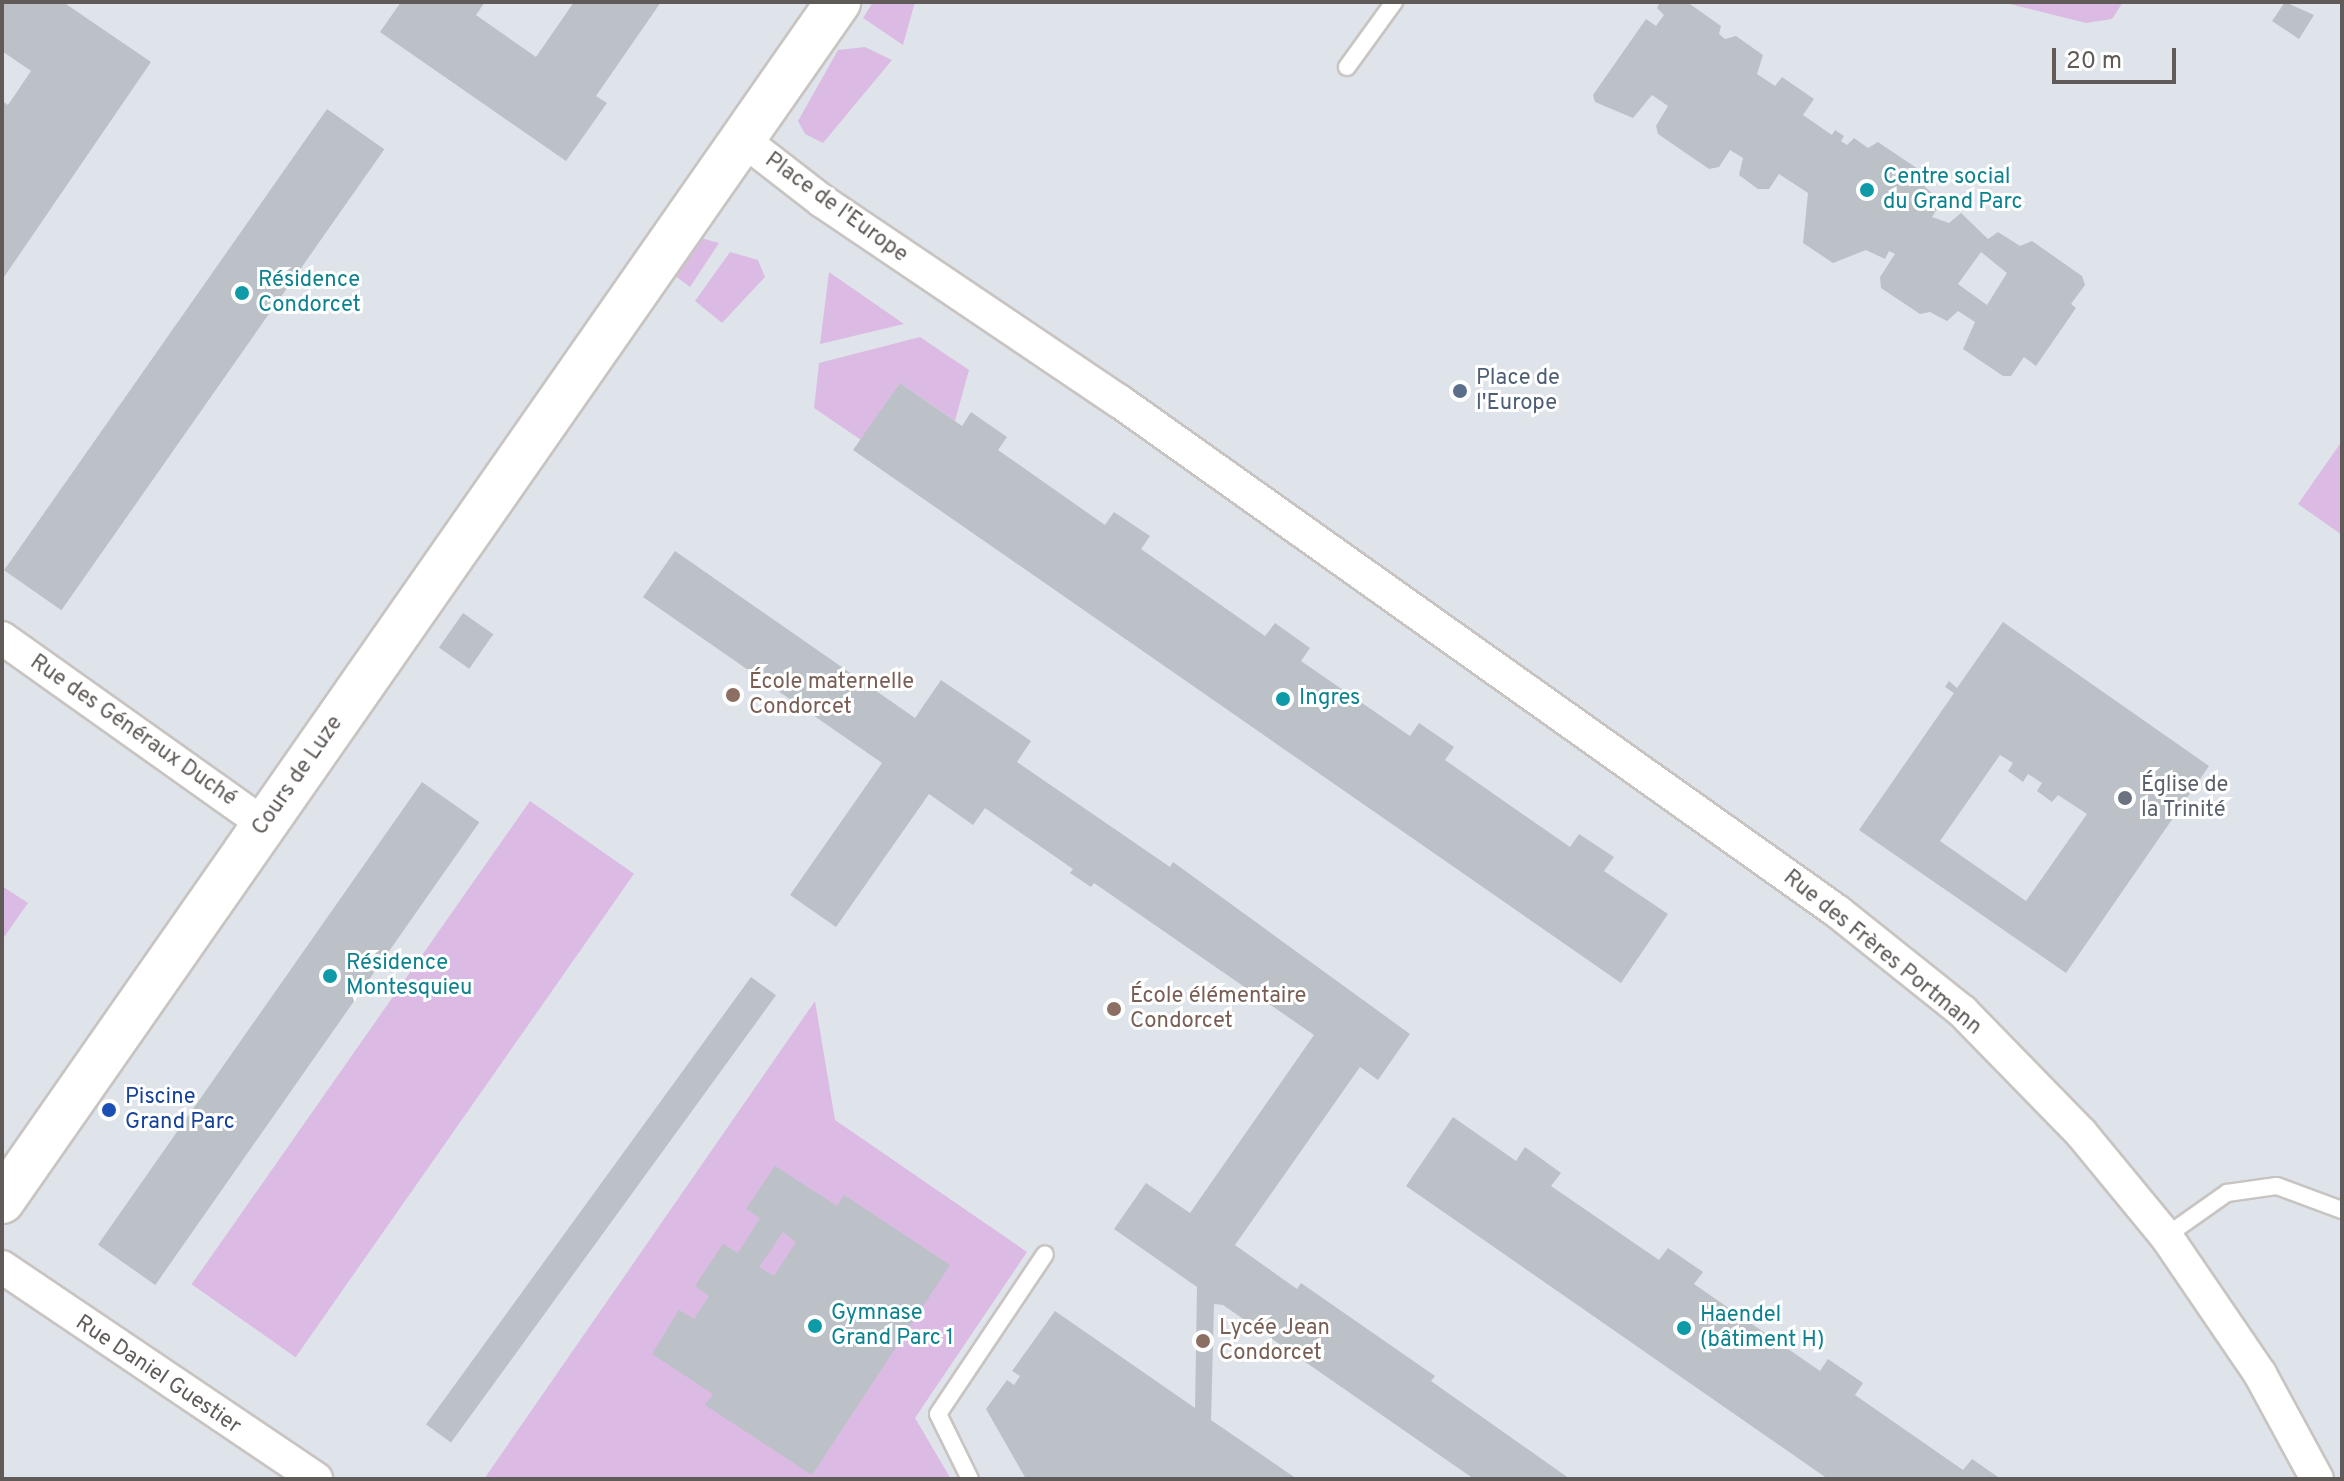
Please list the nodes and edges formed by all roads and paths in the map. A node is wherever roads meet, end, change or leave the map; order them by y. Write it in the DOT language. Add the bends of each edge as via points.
graph roads {
  1 [pos="1394,2"];
  2 [pos="832,4"];
  3 [pos="1347,67"];
  4 [pos="742,139"];
  5 [pos="594,351"];
  6 [pos="2,638"];
  7 [pos="264,824"];
  8 [pos="1717,826"];
  9 [pos="2,1201"];
  10 [pos="2342,1210"];
  11 [pos="2166,1236"];
  12 [pos="1045,1254"];
  13 [pos="2,1267"];
  14 [pos="297,1475"];
  15 [pos="970,1479"];
  16 [pos="2317,1479"];
  1 -- 3 [label="lane"];
  2 -- 4 [label="street, Place de l'Europe"];
  4 -- 5 [label="street, Place de l'Europe"];
  4 -- 8 [label="street, Place de l'Europe" via="822,201 1119,401"];
  5 -- 7 [label="street, Cours de Luze"];
  6 -- 7 [label="street, Rue des Généraux Duché"];
  7 -- 9 [label="street, Cours de Luze"];
  8 -- 11 [label="street, Rue des Frères Portmann" via="1838,912 1962,1011 2081,1133"];
  10 -- 11 [label="lane" via="2277,1186 2227,1193"];
  11 -- 16 [label="street, Rue des Frères Portmann" via="2260,1374"];
  12 -- 15 [label="lane" via="938,1414"];
  13 -- 14 [label="street, Rue Daniel Guestier"];
}
